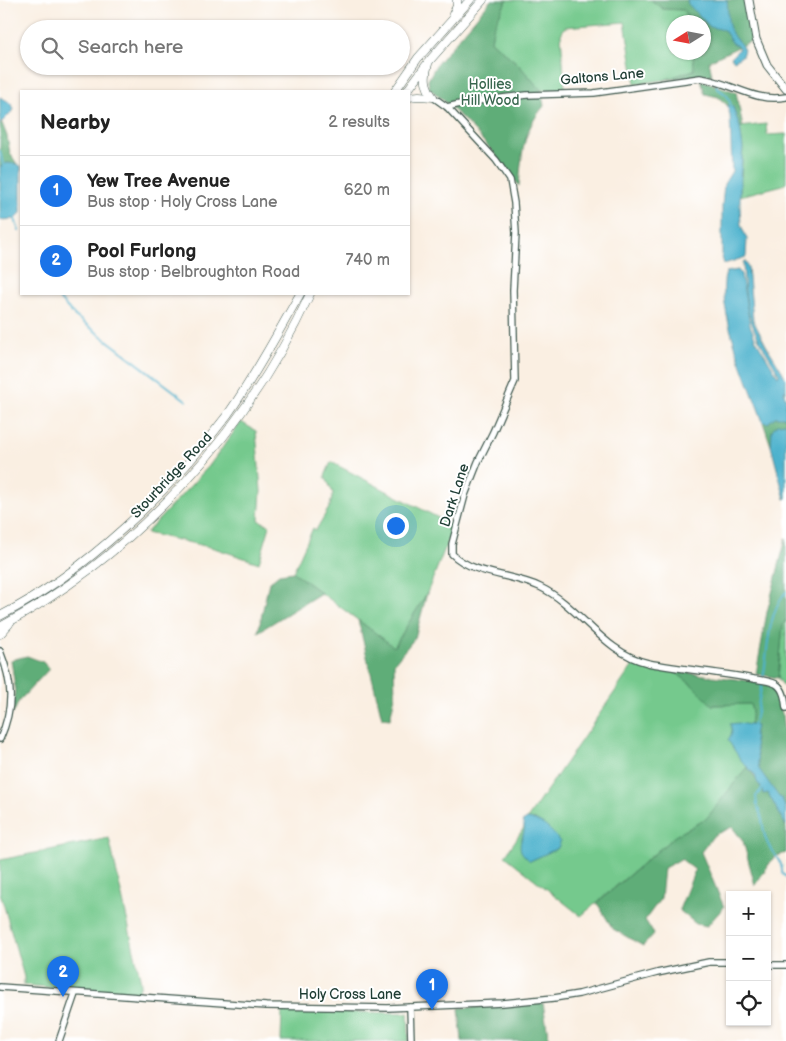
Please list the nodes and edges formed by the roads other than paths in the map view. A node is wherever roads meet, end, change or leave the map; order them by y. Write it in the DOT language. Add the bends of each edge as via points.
graph roads {
  1 [pos="457,0"];
  2 [pos="470,0"];
  3 [pos="483,0"];
  4 [pos="749,0"];
  5 [pos="449,23"];
  6 [pos="430,60"];
  7 [pos="410,69"];
  8 [pos="406,75"];
  9 [pos="786,89"];
  10 [pos="395,90"];
  11 [pos="408,90"];
  12 [pos="410,97"];
  13 [pos="433,97"];
  14 [pos="786,97"];
  15 [pos="447,107"];
  16 [pos="299,295"];
  17 [pos="310,295"];
  18 [pos="0,616"];
  19 [pos="12,621"];
  20 [pos="0,627"];
  21 [pos="0,634"];
  22 [pos="0,651"];
  23 [pos="786,708"];
  24 [pos="0,739"];
  25 [pos="726,962"];
  26 [pos="771,965"];
  27 [pos="786,965"];
  28 [pos="0,987"];
  29 [pos="76,994"];
  30 [pos="410,1007"];
  31 [pos="59,1041"];
  32 [pos="411,1041"];
  1 -- 5 [label="highway"];
  2 -- 5 [label="highway"];
  3 -- 6 [label="highway"];
  4 -- 9 [label="main road" via="756,39 767,65"];
  5 -- 7 [label="highway"];
  6 -- 11 [label="highway"];
  6 -- 13 [label="highway" via="425,81"];
  8 -- 10 [label="highway"];
  12 -- 13 [label="highway"];
  13 -- 15 [label="street, Dark Lane"];
  14 -- 15 [label="street, Galtons Lane" via="756,97 714,80 700,78 594,93 527,95"];
  15 -- 23 [label="street, Dark Lane" via="510,180 516,233 513,290 515,381 468,486 452,554 464,564 546,590 560,598 614,647 642,661 676,669 736,675 777,685 784,693"];
  16 -- 18 [label="highway, Stourbridge Road" via="228,413 146,508 100,548 38,594"];
  17 -- 19 [label="highway, Stourbridge Road" via="274,364 208,457 120,544 52,596"];
  19 -- 20 [label="highway, Stourbridge Road"];
  19 -- 21 [label="highway"];
  22 -- 24 [label="street" via="11,687 8,714"];
  25 -- 30 [label="street, Holy Cross Lane" via="709,962 554,998"];
  26 -- 27 [label="street"];
  28 -- 29 [label="street, Holy Cross Lane"];
  29 -- 30 [label="street, Holy Cross Lane" via="266,1006"];
  29 -- 31 [label="street"];
  30 -- 32 [label="street"];
}
